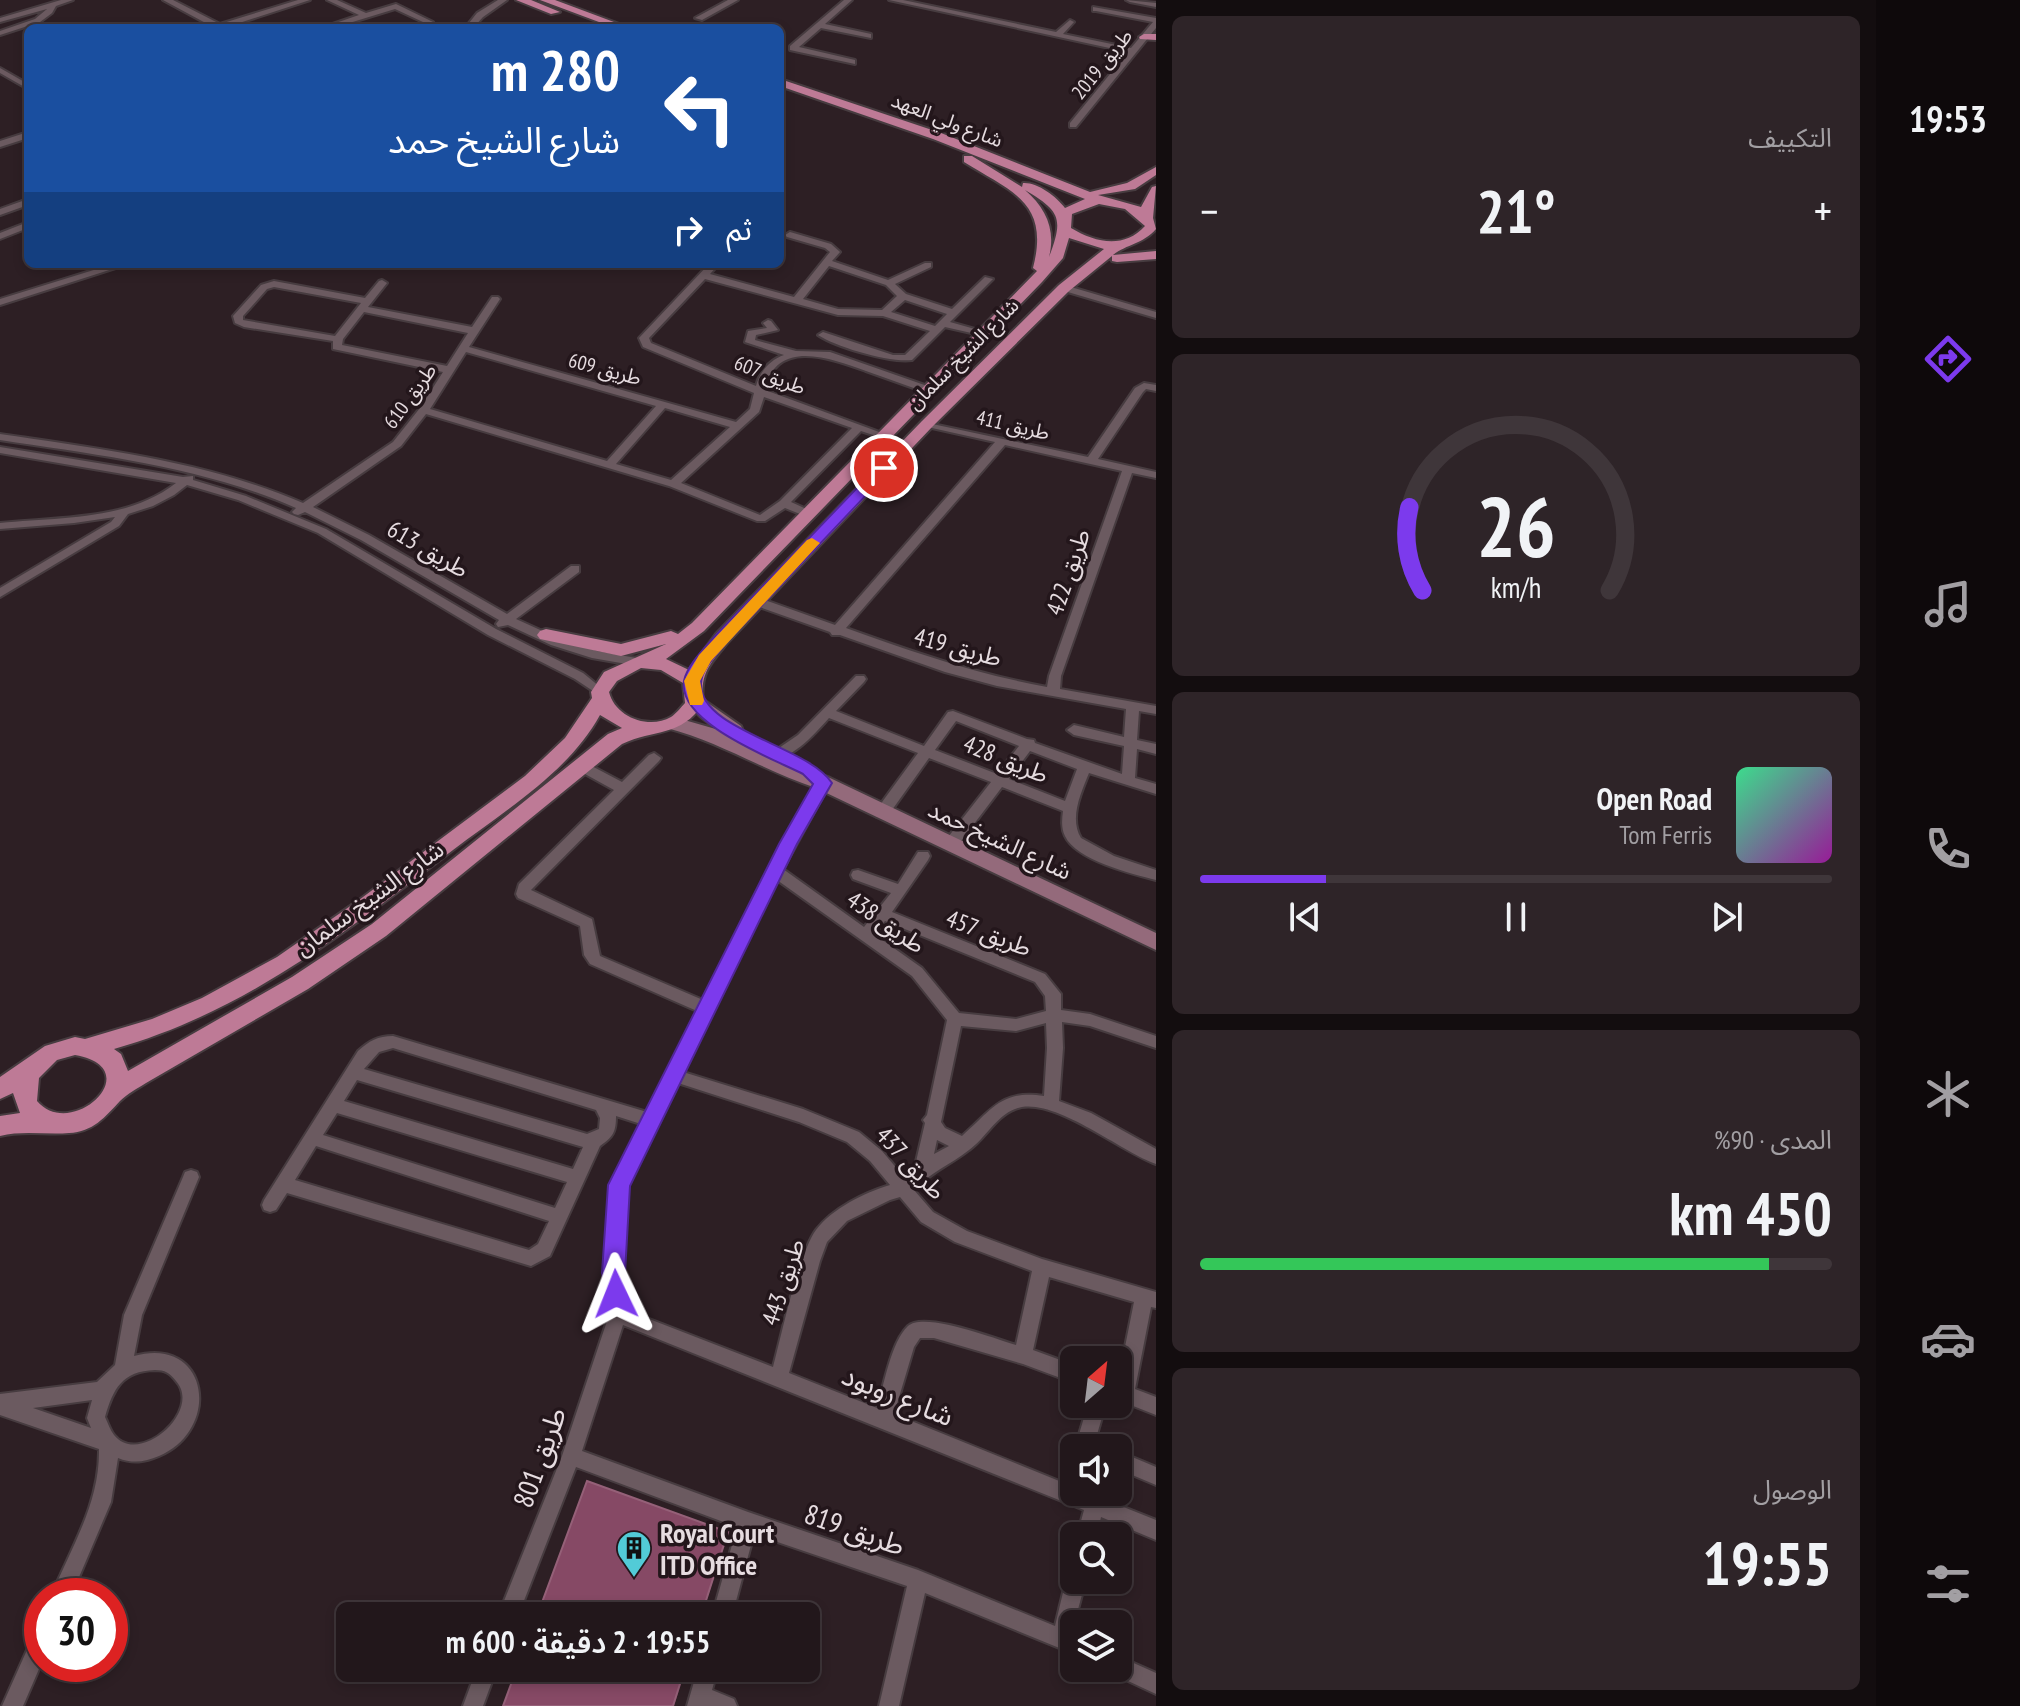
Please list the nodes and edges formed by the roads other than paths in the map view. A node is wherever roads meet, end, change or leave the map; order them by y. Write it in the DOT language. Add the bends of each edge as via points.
graph roads {
  1 [pos="69,0"];
  2 [pos="167,0"];
  3 [pos="306,0"];
  4 [pos="331,0"];
  5 [pos="503,0"];
  6 [pos="521,0"];
  7 [pos="545,0"];
  8 [pos="734,0"];
  9 [pos="848,0"];
  10 [pos="893,0"];
  11 [pos="1130,0"];
  12 [pos="928,4"];
  13 [pos="53,5"];
  14 [pos="1156,5"];
  15 [pos="1096,9"];
  16 [pos="365,15"];
  17 [pos="699,18"];
  18 [pos="0,20"];
  19 [pos="1070,22"];
  20 [pos="1156,22"];
  21 [pos="28,24"];
  22 [pos="212,24"];
  23 [pos="228,24"];
  24 [pos="337,24"];
  25 [pos="425,24"];
  26 [pos="472,24"];
  27 [pos="589,24"];
  28 [pos="614,24"];
  29 [pos="24,25"];
  30 [pos="819,25"];
  31 [pos="0,33"];
  32 [pos="1058,35"];
  33 [pos="868,36"];
  34 [pos="1150,37"];
  35 [pos="1133,51"];
  36 [pos="852,62"];
  37 [pos="0,70"];
  38 [pos="784,83"];
  39 [pos="24,85"];
  40 [pos="784,93"];
  41 [pos="1073,125"];
  42 [pos="24,136"];
  43 [pos="0,144"];
  44 [pos="968,159"];
  45 [pos="1156,169"];
  46 [pos="1052,184"];
  47 [pos="1156,190"];
  48 [pos="1102,200"];
  49 [pos="24,203"];
  50 [pos="0,212"];
  51 [pos="1064,222"];
  52 [pos="1152,224"];
  53 [pos="24,227"];
  54 [pos="790,235"];
  55 [pos="0,236"];
  56 [pos="0,246"];
  57 [pos="1122,246"];
  58 [pos="1156,248"];
  59 [pos="1156,255"];
  60 [pos="825,262"];
  61 [pos="928,265"];
  62 [pos="110,268"];
  63 [pos="710,268"];
  64 [pos="1080,272"];
  65 [pos="702,275"];
  66 [pos="988,279"];
  67 [pos="1037,279"];
  68 [pos="382,283"];
  69 [pos="889,283"];
  70 [pos="1064,288"];
  71 [pos="903,296"];
  72 [pos="495,299"];
  73 [pos="797,300"];
  74 [pos="0,302"];
  75 [pos="364,305"];
  76 [pos="838,312"];
  77 [pos="884,313"];
  78 [pos="954,313"];
  79 [pos="1156,315"];
  80 [pos="768,323"];
  81 [pos="939,326"];
  82 [pos="475,331"];
  83 [pos="823,335"];
  84 [pos="985,335"];
  85 [pos="338,339"];
  86 [pos="465,349"];
  87 [pos="810,352"];
  88 [pos="794,354"];
  89 [pos="450,370"];
  90 [pos="1154,387"];
  91 [pos="929,390"];
  92 [pos="761,392"];
  93 [pos="663,404"];
  94 [pos="424,410"];
  95 [pos="927,424"];
  96 [pos="736,425"];
  97 [pos="859,427"];
  98 [pos="885,436"];
  99 [pos="0,437"];
  100 [pos="1002,441"];
  101 [pos="841,444"];
  102 [pos="0,450"];
  103 [pos="866,454"];
  104 [pos="1091,461"];
  105 [pos="609,465"];
  106 [pos="1128,469"];
  107 [pos="196,471"];
  108 [pos="1156,475"];
  109 [pos="186,481"];
  110 [pos="673,484"];
  111 [pos="784,503"];
  112 [pos="305,508"];
  113 [pos="124,512"];
  114 [pos="809,514"];
  115 [pos="290,517"];
  116 [pos="0,526"];
  117 [pos="575,569"];
  118 [pos="0,593"];
  119 [pos="755,601"];
  120 [pos="718,607"];
  121 [pos="509,620"];
  122 [pos="492,632"];
  123 [pos="836,632"];
  124 [pos="546,635"];
  125 [pos="642,661"];
  126 [pos="860,679"];
  127 [pos="694,691"];
  128 [pos="1053,691"];
  129 [pos="599,696"];
  130 [pos="1133,706"];
  131 [pos="1156,710"];
  132 [pos="828,713"];
  133 [pos="674,723"];
  134 [pos="640,728"];
  135 [pos="1074,730"];
  136 [pos="1029,743"];
  137 [pos="1128,743"];
  138 [pos="1156,749"];
  139 [pos="925,751"];
  140 [pos="757,755"];
  141 [pos="779,755"];
  142 [pos="654,758"];
  143 [pos="581,766"];
  144 [pos="1084,767"];
  145 [pos="1128,780"];
  146 [pos="1001,782"];
  147 [pos="823,783"];
  148 [pos="623,789"];
  149 [pos="1156,789"];
  150 [pos="1070,808"];
  151 [pos="882,813"];
  152 [pos="950,845"];
  153 [pos="923,856"];
  154 [pos="776,872"];
  155 [pos="858,875"];
  156 [pos="1156,875"];
  157 [pos="901,891"];
  158 [pos="883,914"];
  159 [pos="866,934"];
  160 [pos="1156,942"];
  161 [pos="707,1009"];
  162 [pos="1054,1015"];
  163 [pos="955,1019"];
  164 [pos="1156,1042"];
  165 [pos="90,1046"];
  166 [pos="32,1069"];
  167 [pos="355,1073"];
  168 [pos="676,1076"];
  169 [pos="0,1089"];
  170 [pos="115,1092"];
  171 [pos="600,1103"];
  172 [pos="1051,1104"];
  173 [pos="334,1105"];
  174 [pos="651,1120"];
  175 [pos="931,1120"];
  176 [pos="55,1124"];
  177 [pos="0,1126"];
  178 [pos="312,1138"];
  179 [pos="594,1141"];
  180 [pos="964,1145"];
  181 [pos="1156,1157"];
  182 [pos="923,1169"];
  183 [pos="191,1177"];
  184 [pos="577,1178"];
  185 [pos="283,1184"];
  186 [pos="904,1189"];
  187 [pos="270,1205"];
  188 [pos="559,1217"];
  189 [pos="1042,1267"];
  190 [pos="1150,1298"];
  191 [pos="618,1315"];
  192 [pos="1023,1355"];
  193 [pos="1132,1356"];
  194 [pos="123,1369"];
  195 [pos="1060,1369"];
  196 [pos="779,1378"];
  197 [pos="104,1388"];
  198 [pos="1132,1396"];
  199 [pos="0,1404"];
  200 [pos="1156,1406"];
  201 [pos="883,1419"];
  202 [pos="108,1443"];
  203 [pos="571,1456"];
  204 [pos="1132,1466"];
  205 [pos="1156,1476"];
  206 [pos="1060,1486"];
  207 [pos="1097,1506"];
  208 [pos="748,1522"];
  209 [pos="1156,1530"];
  210 [pos="69,1578"];
  211 [pos="918,1580"];
  212 [pos="514,1602"];
  213 [pos="726,1602"];
  214 [pos="1060,1638"];
  215 [pos="1132,1673"];
  216 [pos="24,1679"];
  217 [pos="482,1682"];
  218 [pos="1156,1684"];
  219 [pos="698,1701"];
  220 [pos="12,1706"];
  221 [pos="473,1706"];
  222 [pos="727,1706"];
  223 [pos="889,1706"];
  1 -- 13 [label="street"];
  2 -- 22 [label="street"];
  3 -- 23 [label="street"];
  4 -- 16 [label="street"];
  5 -- 26 [label="street"];
  6 -- 27 [label="main road"];
  7 -- 28 [label="main road"];
  8 -- 17 [label="street"];
  9 -- 30 [label="street"];
  10 -- 12 [label="street"];
  11 -- 14 [label="street"];
  12 -- 32 [label="street"];
  13 -- 18 [label="street"];
  13 -- 21 [label="street"];
  15 -- 20 [label="street"];
  16 -- 24 [label="street"];
  16 -- 25 [label="street" via="402,6 429,22"];
  19 -- 32 [label="street"];
  20 -- 34 [label="street, طريق 2019"];
  29 -- 31 [label="street"];
  30 -- 33 [label="street"];
  30 -- 36 [label="street" via="794,49"];
  32 -- 35 [label="street"];
  34 -- 35 [label="street, طريق 2019"];
  35 -- 41 [label="street, طريق 2019"];
  37 -- 39 [label="street"];
  38 -- 46 [label="main road, شارع ولي العهد" via="937,136"];
  40 -- 44 [label="main road, شارع ولي العهد"];
  42 -- 43 [label="street"];
  44 -- 51 [label="main road, شارع ولي العهد" via="1054,202"];
  44 -- 67 [label="main road" via="1038,209 1048,238"];
  45 -- 46 [label="main road" via="1131,186 1102,192"];
  45 -- 48 [label="main road" via="1131,192"];
  46 -- 48 [label="main road, شارع ولي العهد"];
  47 -- 52 [label="main road" via="1148,205"];
  48 -- 51 [label="main road" via="1075,206"];
  48 -- 52 [label="main road, شارع ولي العهد" via="1124,204"];
  49 -- 50 [label="street"];
  51 -- 57 [label="main road, شارع ولي العهد" via="1088,242"];
  51 -- 67 [label="main road, شارع الشيخ سلمان" via="1056,258"];
  52 -- 57 [label="main road, شارع الشيخ سلمان" via="1144,237"];
  53 -- 55 [label="street"];
  54 -- 60 [label="street" via="833,248"];
  55 -- 56 [label="street"];
  57 -- 58 [label="main road, شارع ولي العهد"];
  57 -- 64 [label="main road, شارع الشيخ سلمان"];
  59 -- 64 [label="main road" via="1119,257"];
  60 -- 69 [label="street"];
  60 -- 73 [label="street"];
  61 -- 69 [label="street"];
  62 -- 74 [label="street"];
  63 -- 65 [label="street"];
  64 -- 70 [label="main road, شارع الشيخ سلمان"];
  65 -- 73 [label="street"];
  65 -- 92 [label="street, طريق 607" via="644,342"];
  66 -- 78 [label="street"];
  67 -- 84 [label="main road, شارع الشيخ سلمان"];
  68 -- 75 [label="street"];
  69 -- 71 [label="street"];
  70 -- 79 [label="street"];
  70 -- 95 [label="main road, شارع الشيخ سلمان"];
  71 -- 77 [label="street"];
  71 -- 78 [label="street"];
  72 -- 82 [label="street, طريق 610"];
  73 -- 76 [label="street"];
  75 -- 82 [label="street"];
  75 -- 85 [label="street"];
  75 -- 85 [label="street" via="274,284 264,287 238,316 244,324"];
  76 -- 77 [label="street"];
  76 -- 83 [label="street"];
  77 -- 81 [label="street"];
  78 -- 81 [label="street"];
  80 -- 88 [label="street" via="773,330 751,333 750,342"];
  81 -- 83 [label="street" via="908,358 900,359"];
  81 -- 84 [label="street"];
  82 -- 86 [label="street, طريق 610"];
  83 -- 87 [label="street"];
  84 -- 91 [label="main road, شارع الشيخ سلمان"];
  85 -- 89 [label="street" via="337,347 344,350"];
  86 -- 89 [label="street, طريق 610"];
  86 -- 93 [label="street, طريق 609"];
  87 -- 88 [label="street"];
  87 -- 91 [label="street"];
  88 -- 92 [label="street" via="768,371"];
  89 -- 94 [label="street, طريق 610"];
  90 -- 104 [label="street" via="1139,390"];
  91 -- 98 [label="main road, شارع الشيخ سلمان"];
  92 -- 96 [label="street" via="755,410"];
  92 -- 97 [label="street, طريق 607"];
  93 -- 96 [label="street, طريق 609"];
  93 -- 105 [label="street"];
  94 -- 105 [label="street"];
  94 -- 112 [label="street, طريق 610" via="390,452"];
  95 -- 100 [label="street, طريق 411"];
  95 -- 119 [label="main road, شارع الشيخ سلمان"];
  96 -- 110 [label="street"];
  97 -- 98 [label="street, طريق 607"];
  97 -- 101 [label="street"];
  98 -- 103 [label="main road, شارع الشيخ سلمان"];
  99 -- 107 [label="street, طريق 613"];
  100 -- 104 [label="street, طريق 411"];
  100 -- 123 [label="street"];
  101 -- 103 [label="street"];
  101 -- 111 [label="street"];
  102 -- 109 [label="street, طريق 613"];
  103 -- 114 [label="main road, شارع الشيخ سلمان"];
  104 -- 106 [label="street, طريق 411"];
  105 -- 110 [label="street"];
  106 -- 108 [label="street, طريق 411"];
  106 -- 128 [label="street, طريق 422"];
  107 -- 109 [label="street"];
  107 -- 112 [label="street, طريق 613"];
  109 -- 113 [label="street" via="165,497"];
  109 -- 115 [label="street, طريق 613"];
  110 -- 111 [label="street" via="761,519"];
  111 -- 114 [label="street"];
  112 -- 115 [label="street, طريق 610"];
  112 -- 121 [label="street, طريق 613"];
  113 -- 116 [label="street"];
  113 -- 118 [label="street" via="119,522"];
  114 -- 120 [label="main road, شارع الشيخ سلمان"];
  115 -- 122 [label="street, طريق 613"];
  117 -- 121 [label="street"];
  119 -- 123 [label="street, طريق 419"];
  119 -- 127 [label="main road, شارع الشيخ سلمان" via="704,659"];
  120 -- 124 [label="main road" via="670,637 634,649 595,647"];
  120 -- 125 [label="main road, شارع الشيخ سلمان" via="669,651"];
  121 -- 122 [label="street"];
  121 -- 124 [label="street, طريق 613"];
  122 -- 129 [label="street, طريق 613" via="579,676"];
  123 -- 128 [label="street, طريق 419" via="949,669"];
  124 -- 125 [label="street, طريق 613" via="607,659"];
  125 -- 127 [label="main road" via="680,670"];
  125 -- 129 [label="main road" via="613,672"];
  126 -- 132 [label="street"];
  127 -- 133 [label="main road" via="687,714"];
  127 -- 141 [label="street, شارع الشيخ حمد" via="704,711 725,727"];
  128 -- 130 [label="street, طريق 419"];
  129 -- 134 [label="main road" via="604,711"];
  129 -- 165 [label="main road, شارع الشيخ سلمان" via="591,719 561,754 309,946 227,996 152,1031"];
  130 -- 131 [label="street, طريق 419"];
  130 -- 137 [label="street"];
  132 -- 139 [label="street, طريق 428"];
  132 -- 141 [label="street"];
  133 -- 134 [label="main road"];
  133 -- 140 [label="street, شارع الشيخ حمد" via="707,731"];
  134 -- 143 [label="main road, شارع الشيخ سلمان" via="615,739"];
  135 -- 137 [label="street"];
  136 -- 139 [label="street" via="953,715"];
  136 -- 144 [label="street"];
  136 -- 146 [label="street"];
  137 -- 138 [label="street"];
  137 -- 145 [label="street"];
  139 -- 146 [label="street, طريق 428"];
  139 -- 151 [label="street, طريق 428"];
  140 -- 141 [label="street"];
  140 -- 147 [label="street, شارع الشيخ حمد"];
  141 -- 147 [label="street, شارع الشيخ حمد"];
  142 -- 148 [label="street"];
  143 -- 148 [label="street"];
  143 -- 170 [label="main road, شارع الشيخ سلمان" via="379,930"];
  144 -- 145 [label="street"];
  144 -- 150 [label="street"];
  145 -- 149 [label="street"];
  146 -- 150 [label="street, طريق 428"];
  146 -- 152 [label="street"];
  147 -- 151 [label="street, شارع الشيخ حمد"];
  147 -- 154 [label="street"];
  148 -- 161 [label="street" via="523,894 587,923 595,960"];
  150 -- 156 [label="street" via="1074,841 1119,864"];
  151 -- 152 [label="street, شارع الشيخ حمد"];
  152 -- 160 [label="street, شارع الشيخ حمد"];
  153 -- 157 [label="street"];
  154 -- 159 [label="street, طريق 438"];
  154 -- 161 [label="street"];
  155 -- 157 [label="street"];
  157 -- 158 [label="street"];
  158 -- 159 [label="street"];
  158 -- 162 [label="street, طريق 457" via="1040,978 1053,994"];
  159 -- 163 [label="street, طريق 438" via="917,972"];
  161 -- 168 [label="street"];
  162 -- 163 [label="street" via="1016,1025"];
  162 -- 164 [label="street" via="1090,1020"];
  162 -- 172 [label="street, طريق 457"];
  163 -- 175 [label="street"];
  165 -- 166 [label="main road" via="59,1049"];
  165 -- 170 [label="main road" via="116,1063"];
  166 -- 169 [label="main road"];
  166 -- 176 [label="main road" via="23,1097 29,1110"];
  167 -- 171 [label="street" via="375,1044 393,1042"];
  167 -- 173 [label="street"];
  167 -- 179 [label="street"];
  168 -- 174 [label="street"];
  168 -- 186 [label="street, طريق 437" via="835,1128 876,1156"];
  170 -- 176 [label="main road" via="95,1114"];
  171 -- 174 [label="street"];
  171 -- 179 [label="street" via="608,1117 607,1132"];
  172 -- 180 [label="street, طريق 443" via="1023,1099 1010,1103"];
  172 -- 181 [label="street"];
  173 -- 178 [label="street"];
  173 -- 184 [label="street"];
  174 -- 191 [label="street" via="619,1185 614,1273"];
  175 -- 180 [label="street" via="939,1133"];
  175 -- 182 [label="street"];
  176 -- 177 [label="main road"];
  178 -- 185 [label="street"];
  178 -- 188 [label="street"];
  179 -- 184 [label="street"];
  180 -- 182 [label="street, طريق 443"];
  182 -- 186 [label="street, طريق 443"];
  183 -- 194 [label="street" via="133,1315"];
  184 -- 188 [label="street"];
  185 -- 187 [label="street"];
  185 -- 188 [label="street" via="531,1258 544,1250"];
  186 -- 189 [label="street, طريق 437" via="927,1217 961,1237"];
  186 -- 196 [label="street, طريق 443" via="841,1216 821,1237"];
  189 -- 190 [label="street, طريق 437"];
  189 -- 192 [label="street"];
  190 -- 193 [label="street"];
  191 -- 196 [label="street, شارع روبود"];
  191 -- 203 [label="street, طريق 801"];
  192 -- 195 [label="street"];
  192 -- 201 [label="street" via="934,1330 916,1330 906,1343"];
  194 -- 197 [label="street"];
  194 -- 202 [label="street" via="149,1360 173,1365 189,1382 192,1406 180,1431 158,1448 131,1453"];
  196 -- 201 [label="street, شارع روبود"];
  197 -- 199 [label="street"];
  197 -- 202 [label="street" via="96,1418"];
  198 -- 200 [label="street"];
  199 -- 202 [label="street"];
  201 -- 206 [label="street, شارع روبود"];
  202 -- 210 [label="street" via="111,1467 101,1506"];
  203 -- 208 [label="street, طريق 819"];
  203 -- 212 [label="street, طريق 801"];
  204 -- 205 [label="street"];
  207 -- 209 [label="street, شارع روبود"];
  208 -- 211 [label="street, طريق 819"];
  208 -- 213 [label="street"];
  211 -- 214 [label="street, طريق 819"];
  211 -- 223 [label="street"];
  215 -- 218 [label="street"];
  216 -- 220 [label="street"];
  217 -- 221 [label="street"];
  219 -- 222 [label="street"];
}
